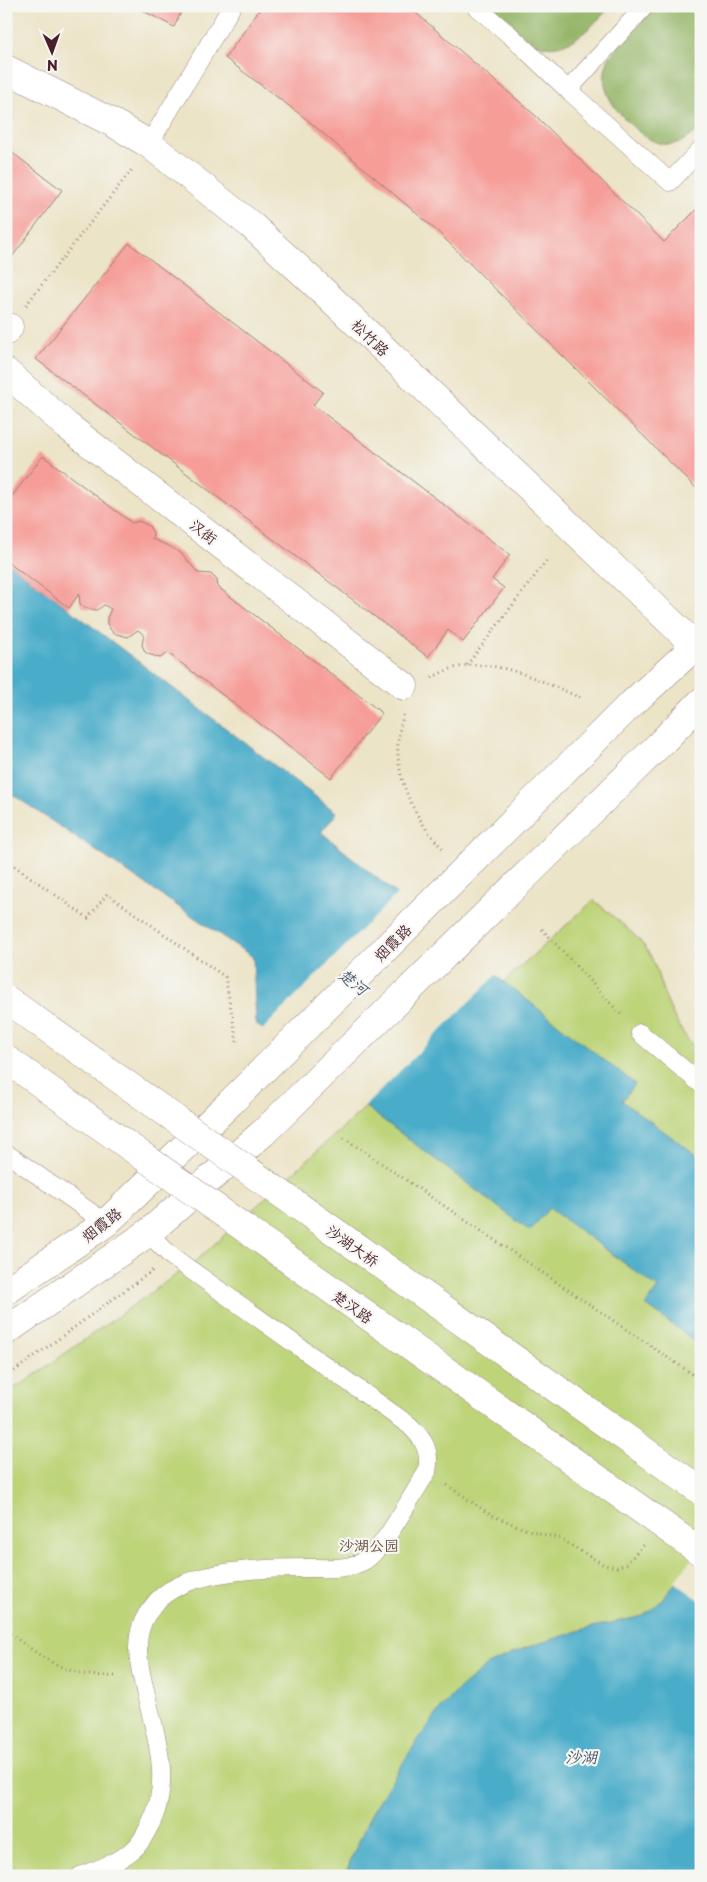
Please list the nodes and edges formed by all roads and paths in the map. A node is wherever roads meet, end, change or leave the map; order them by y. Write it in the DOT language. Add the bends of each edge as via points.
graph roads {
  1 [pos="232,6"];
  2 [pos="475,6"];
  3 [pos="645,6"];
  4 [pos="6,69"];
  5 [pos="568,90"];
  6 [pos="149,144"];
  7 [pos="701,149"];
  8 [pos="8,329"];
  9 [pos="6,372"];
  10 [pos="547,560"];
  11 [pos="699,646"];
  12 [pos="466,666"];
  13 [pos="413,692"];
  14 [pos="581,698"];
  15 [pos="701,702"];
  16 [pos="443,849"];
  17 [pos="6,860"];
  18 [pos="542,929"];
  19 [pos="6,999"];
  20 [pos="640,1033"];
  21 [pos="237,1042"];
  22 [pos="6,1059"];
  23 [pos="701,1084"];
  24 [pos="344,1138"];
  25 [pos="6,1153"];
  26 [pos="106,1223"];
  27 [pos="148,1233"];
  28 [pos="171,1256"];
  29 [pos="6,1291"];
  30 [pos="6,1331"];
  31 [pos="6,1377"];
  32 [pos="701,1380"];
  33 [pos="427,1472"];
  34 [pos="701,1490"];
  35 [pos="648,1540"];
  36 [pos="701,1552"];
  37 [pos="6,1631"];
  38 [pos="141,1675"];
  39 [pos="80,1876"];
  1 -- 6 [label="lane"];
  2 -- 5 [label="lane"];
  3 -- 5 [label="lane"];
  4 -- 6 [label="main road, 松竹路" via="113,122"];
  5 -- 7 [label="lane" via="670,182"];
  6 -- 8 [label="path"];
  6 -- 11 [label="main road, 松竹路" via="251,225"];
  9 -- 13 [label="main road, 汉街" via="66,425"];
  10 -- 12 [label="path"];
  11 -- 26 [label="main road, 烟霞路, bridge" via="626,709"];
  12 -- 13 [label="path" via="453,668"];
  12 -- 14 [label="path" via="505,669"];
  13 -- 16 [label="path" via="401,722 399,756 404,785 422,825"];
  15 -- 27 [label="main road, bridge" via="264,1132"];
  17 -- 21 [label="path" via="88,918 107,894 225,977"];
  18 -- 20 [label="path"];
  19 -- 34 [label="main road, 沙湖大桥, bridge"];
  20 -- 23 [label="lane"];
  22 -- 36 [label="main road, 楚汉路, bridge"];
  24 -- 32 [label="path"];
  25 -- 26 [label="lane"];
  26 -- 29 [label="main road, 烟霞路"];
  27 -- 28 [label="lane"];
  27 -- 30 [label="main road"];
  28 -- 31 [label="path"];
  28 -- 33 [label="lane" via="409,1426 427,1447"];
  33 -- 35 [label="path" via="491,1515 561,1539 604,1565 617,1567 626,1564"];
  33 -- 38 [label="lane" via="378,1549 363,1562 341,1567 217,1574 176,1587 159,1599 141,1624 137,1640"];
  37 -- 38 [label="path" via="55,1666 70,1672"];
  38 -- 39 [label="lane" via="159,1746 162,1784 159,1802 136,1847 121,1859"];
}
